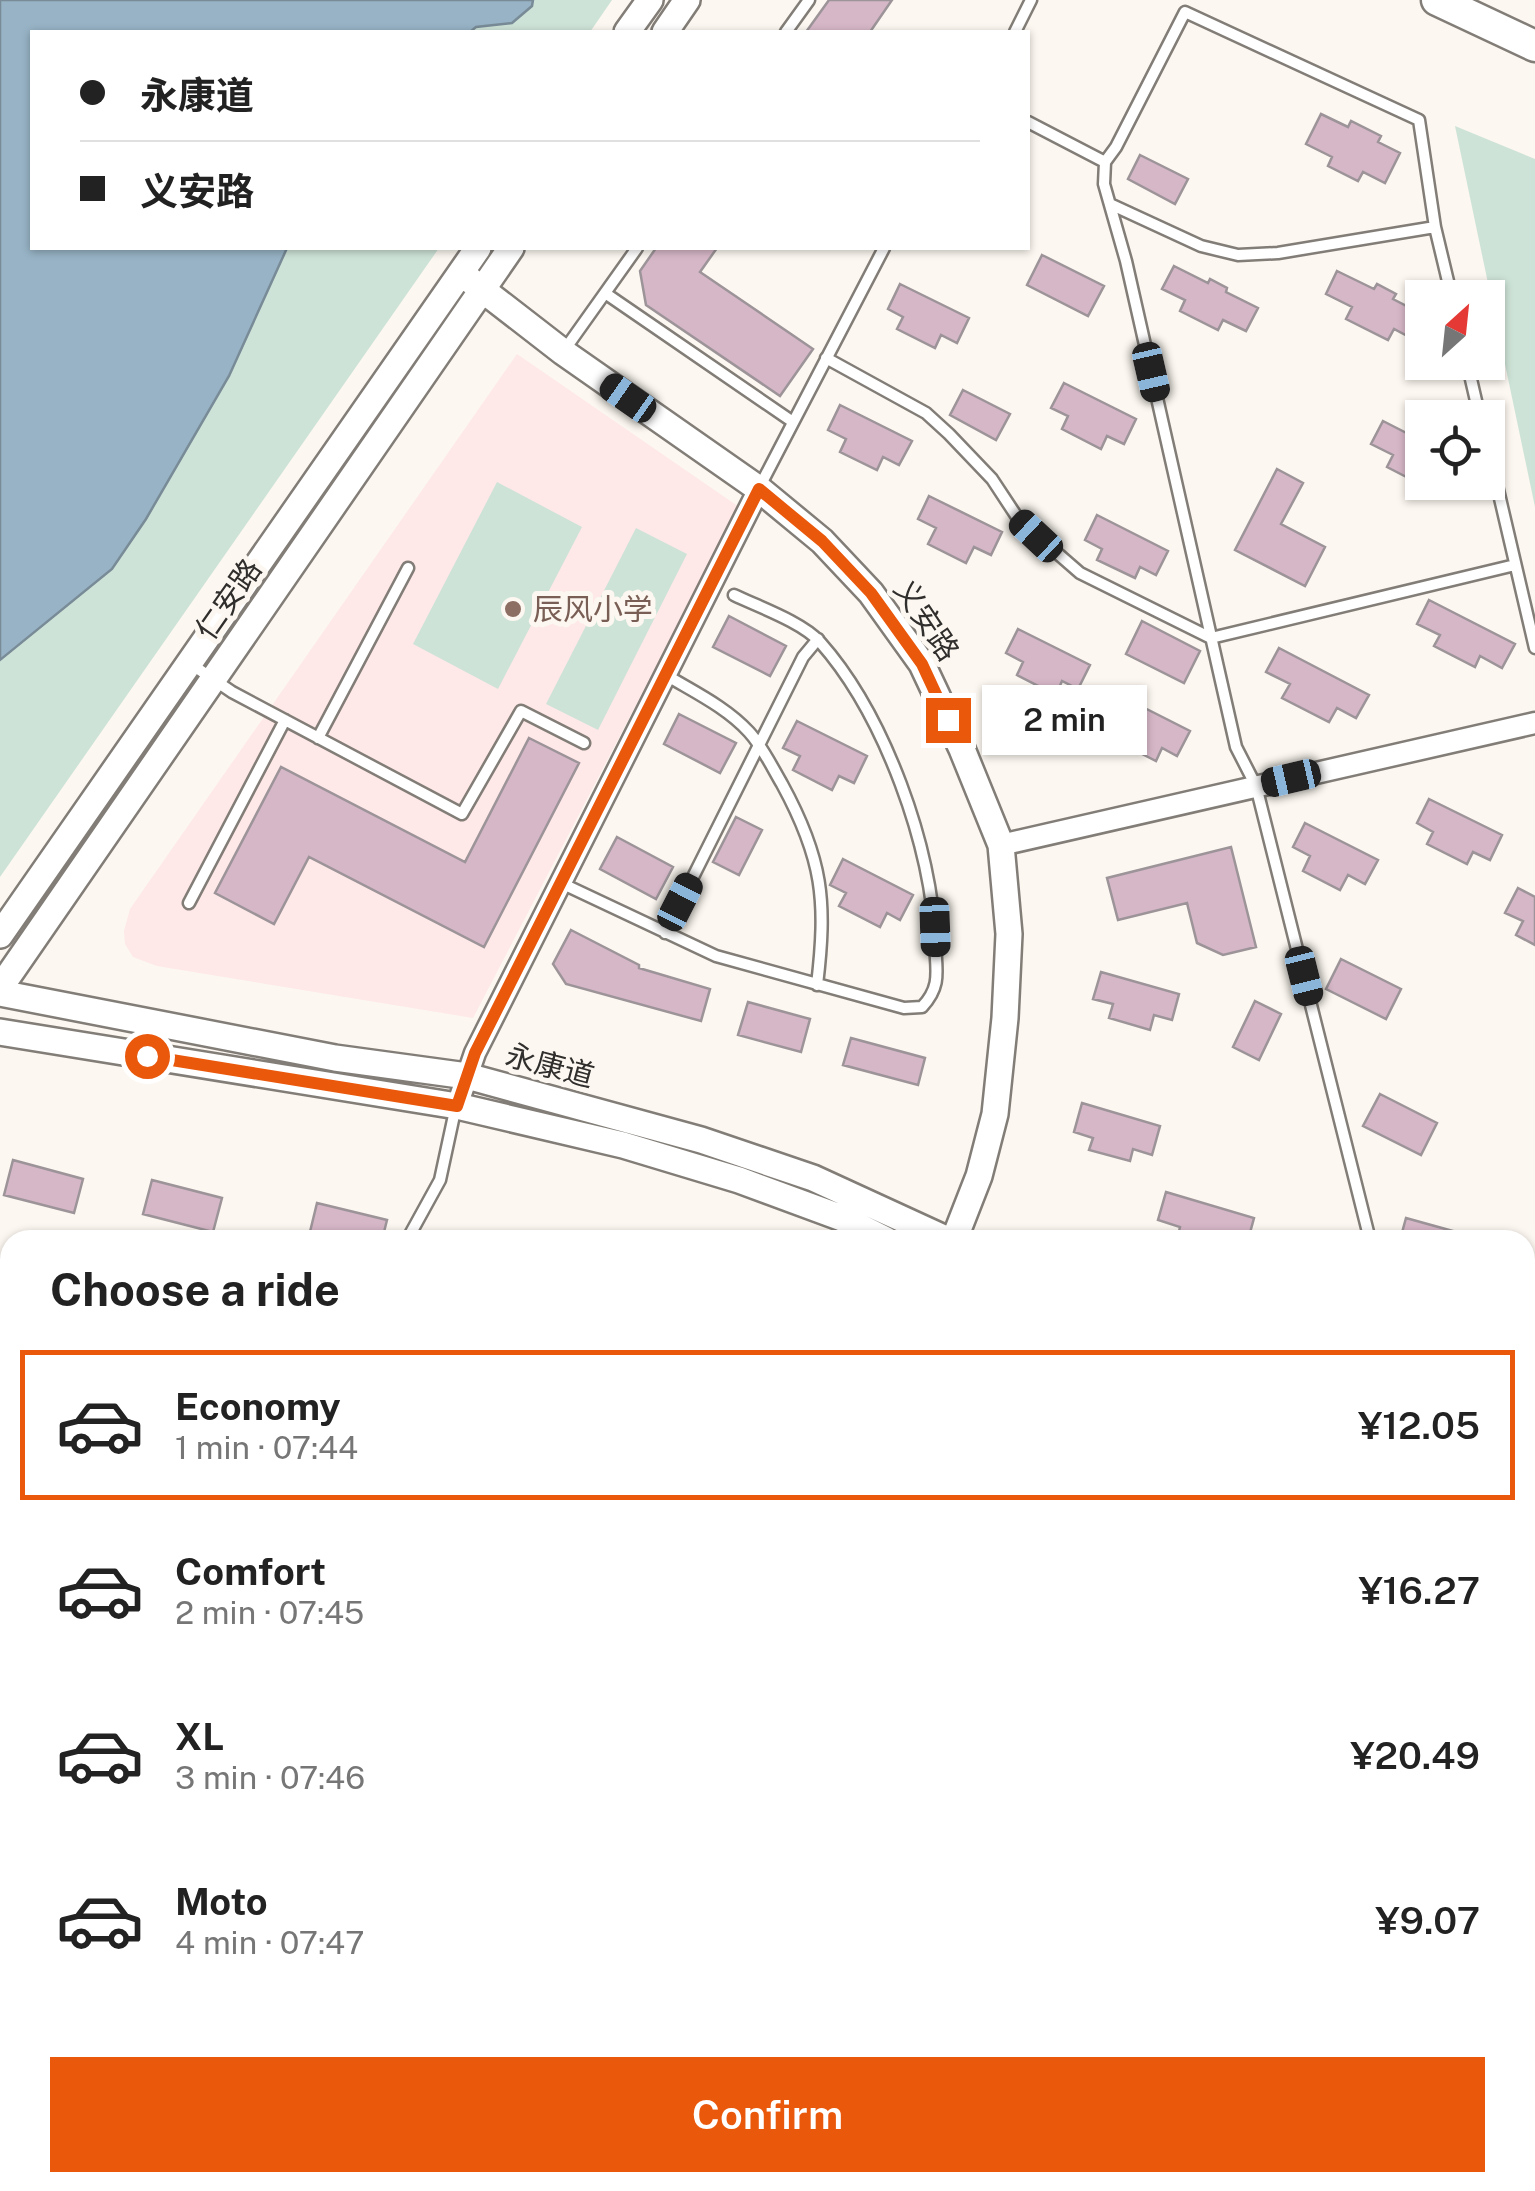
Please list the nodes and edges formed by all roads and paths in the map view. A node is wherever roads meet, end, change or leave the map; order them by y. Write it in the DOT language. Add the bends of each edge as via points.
graph roads {
  1 [pos="650,0"];
  2 [pos="687,0"];
  3 [pos="808,0"];
  4 [pos="1031,0"];
  5 [pos="1437,0"];
  6 [pos="628,30"];
  7 [pos="666,30"];
  8 [pos="787,30"];
  9 [pos="1016,30"];
  10 [pos="1535,46"];
  11 [pos="1030,123"];
  12 [pos="1105,162"];
  13 [pos="1110,204"];
  14 [pos="1435,227"];
  15 [pos="477,250"];
  16 [pos="510,250"];
  17 [pos="636,250"];
  18 [pos="883,250"];
  19 [pos="460,273"];
  20 [pos="1448,280"];
  21 [pos="482,289"];
  22 [pos="605,293"];
  23 [pos="563,352"];
  24 [pos="826,358"];
  25 [pos="793,422"];
  26 [pos="759,489"];
  27 [pos="1500,500"];
  28 [pos="1515,565"];
  29 [pos="408,568"];
  30 [pos="734,595"];
  31 [pos="1212,638"];
  32 [pos="818,640"];
  33 [pos="1535,648"];
  34 [pos="189,663"];
  35 [pos="666,675"];
  36 [pos="212,679"];
  37 [pos="285,720"];
  38 [pos="1535,723"];
  39 [pos="318,738"];
  40 [pos="584,743"];
  41 [pos="758,746"];
  42 [pos="1256,786"];
  43 [pos="1001,845"];
  44 [pos="561,883"];
  45 [pos="189,903"];
  46 [pos="665,933"];
  47 [pos="0,935"];
  48 [pos="818,985"];
  49 [pos="0,991"];
  50 [pos="0,1032"];
  51 [pos="467,1076"];
  52 [pos="457,1106"];
  53 [pos="412,1230"];
  54 [pos="866,1230"];
  55 [pos="929,1230"];
  56 [pos="955,1230"];
  57 [pos="1367,1230"];
  1 -- 6 [label="street"];
  2 -- 7 [label="street"];
  3 -- 8 [label="lane"];
  4 -- 9 [label="lane"];
  5 -- 10 [label="main road"];
  11 -- 12 [label="lane"];
  12 -- 13 [label="lane"];
  12 -- 14 [label="lane" via="1185,12 1419,120"];
  13 -- 14 [label="lane" via="1201,246 1238,255"];
  13 -- 31 [label="lane"];
  14 -- 20 [label="lane"];
  15 -- 19 [label="street, 仁安路"];
  16 -- 21 [label="street, 仁安路"];
  17 -- 22 [label="lane"];
  18 -- 24 [label="lane"];
  19 -- 21 [label="street, 义安路"];
  19 -- 34 [label="street, 仁安路"];
  21 -- 23 [label="street, 义安路"];
  21 -- 36 [label="street, 仁安路"];
  22 -- 23 [label="lane"];
  22 -- 25 [label="lane"];
  23 -- 26 [label="street, 义安路"];
  24 -- 25 [label="lane"];
  24 -- 31 [label="lane" via="926,413 992,479 1020,520 1080,574"];
  25 -- 26 [label="lane"];
  26 -- 35 [label="street"];
  26 -- 43 [label="street, 义安路" via="859,580 922,664"];
  27 -- 28 [label="lane"];
  28 -- 31 [label="lane"];
  28 -- 33 [label="lane"];
  29 -- 39 [label="lane"];
  30 -- 32 [label="lane"];
  31 -- 42 [label="lane" via="1236,747"];
  32 -- 41 [label="lane"];
  32 -- 48 [label="lane" via="869,716 915,825 930,884 936,980 922,1008"];
  34 -- 36 [label="lane"];
  34 -- 47 [label="street, 仁安路"];
  35 -- 41 [label="lane" via="724,710"];
  35 -- 44 [label="street"];
  36 -- 37 [label="lane"];
  36 -- 49 [label="street, 仁安路"];
  37 -- 39 [label="lane"];
  37 -- 45 [label="lane"];
  38 -- 42 [label="street"];
  39 -- 40 [label="lane" via="462,814 521,711"];
  41 -- 46 [label="lane"];
  41 -- 48 [label="lane" via="801,819 815,859 823,933"];
  42 -- 43 [label="street"];
  42 -- 57 [label="lane"];
  43 -- 56 [label="street, 义安路" via="1009,934 995,1114"];
  44 -- 46 [label="lane"];
  44 -- 51 [label="street"];
  46 -- 48 [label="lane" via="716,956"];
  49 -- 51 [label="street, 永康道" via="335,1058"];
  50 -- 52 [label="street, 永康道"];
  51 -- 52 [label="street"];
  51 -- 55 [label="street, 永康道" via="701,1140 813,1178"];
  52 -- 53 [label="lane" via="440,1180"];
  52 -- 54 [label="street, 永康道" via="623,1144"];
}
